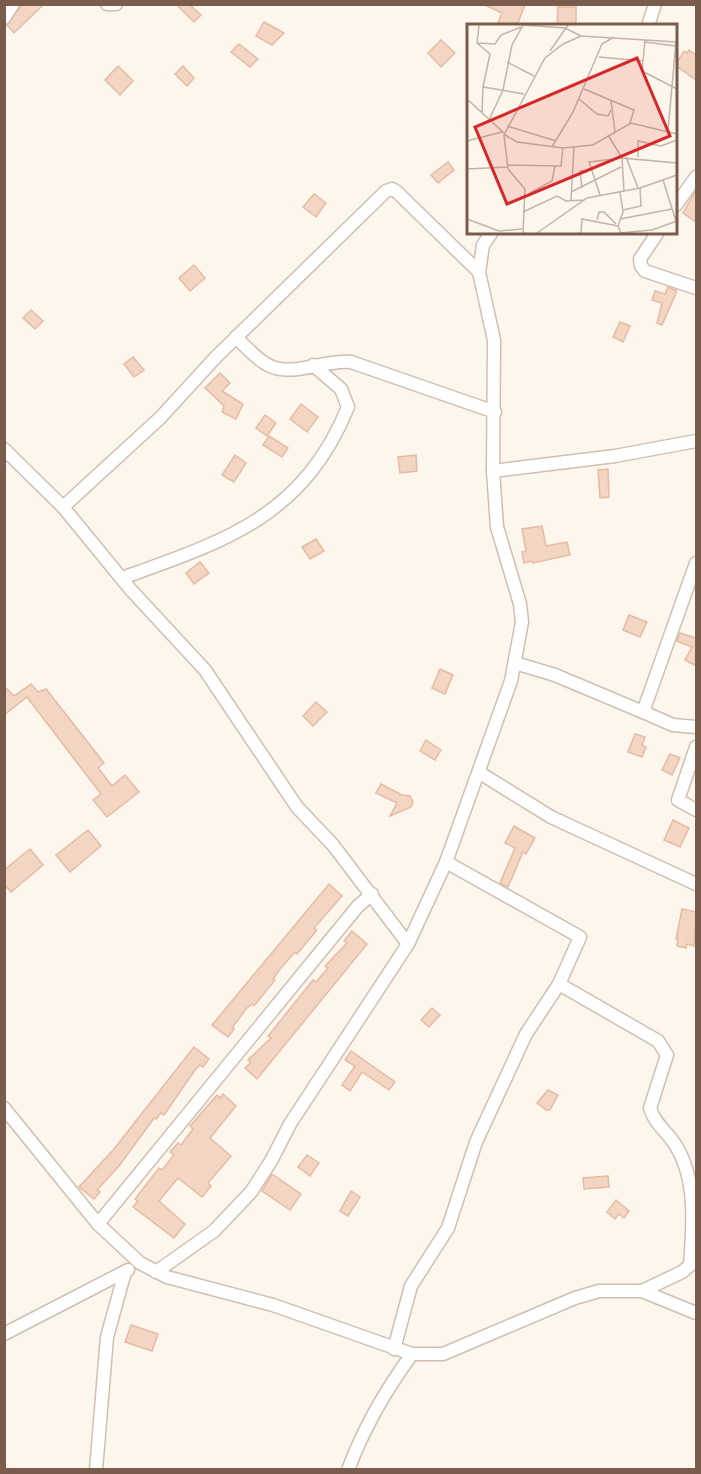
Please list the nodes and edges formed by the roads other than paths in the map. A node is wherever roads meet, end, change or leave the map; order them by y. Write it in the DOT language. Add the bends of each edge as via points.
graph roads {
  1 [pos="13,4"];
  2 [pos="107,4"];
  3 [pos="116,4"];
  4 [pos="655,4"];
  5 [pos="4,18"];
  6 [pos="649,24"];
  7 [pos="696,177"];
  8 [pos="677,202"];
  9 [pos="491,234"];
  10 [pos="657,234"];
  11 [pos="479,272"];
  12 [pos="696,288"];
  13 [pos="236,337"];
  14 [pos="313,365"];
  15 [pos="495,412"];
  16 [pos="696,441"];
  17 [pos="4,448"];
  18 [pos="493,471"];
  19 [pos="63,507"];
  20 [pos="696,563"];
  21 [pos="122,578"];
  22 [pos="515,663"];
  23 [pos="643,712"];
  24 [pos="696,727"];
  25 [pos="696,747"];
  26 [pos="480,772"];
  27 [pos="696,810"];
  28 [pos="446,862"];
  29 [pos="696,884"];
  30 [pos="372,894"];
  31 [pos="408,944"];
  32 [pos="559,984"];
  33 [pos="4,1108"];
  34 [pos="98,1224"];
  35 [pos="140,1263"];
  36 [pos="693,1263"];
  37 [pos="125,1272"];
  38 [pos="156,1272"];
  39 [pos="642,1291"];
  40 [pos="696,1313"];
  41 [pos="4,1334"];
  42 [pos="394,1349"];
  43 [pos="412,1354"];
  44 [pos="96,1470"];
  45 [pos="348,1470"];
  1 -- 5 [label="street"];
  2 -- 3 [label="street"];
  4 -- 6 [label="street"];
  7 -- 8 [label="street"];
  9 -- 11 [label="street" via="483,245"];
  10 -- 12 [label="street" via="640,259 640,266"];
  11 -- 13 [label="street" via="392,189"];
  11 -- 15 [label="street" via="494,340"];
  13 -- 14 [label="street" via="269,366 283,370"];
  13 -- 19 [label="street" via="160,418"];
  14 -- 15 [label="street" via="351,362"];
  14 -- 21 [label="street" via="341,389 348,407 298,489 228,537"];
  15 -- 18 [label="street"];
  16 -- 18 [label="street"];
  17 -- 19 [label="street"];
  18 -- 22 [label="street" via="497,527 520,604 522,622"];
  19 -- 21 [label="street"];
  20 -- 23 [label="street"];
  21 -- 30 [label="street" via="205,670 297,807"];
  22 -- 23 [label="street" via="555,675"];
  22 -- 26 [label="street"];
  23 -- 24 [label="street" via="673,725"];
  25 -- 27 [label="street" via="678,800"];
  26 -- 28 [label="street"];
  26 -- 29 [label="street" via="551,817"];
  28 -- 31 [label="street"];
  28 -- 32 [label="street" via="578,935"];
  30 -- 31 [label="street"];
  30 -- 34 [label="street" via="358,906"];
  31 -- 38 [label="street" via="290,1124 251,1192 214,1231"];
  32 -- 36 [label="street" via="658,1041 667,1055 650,1108 676,1146 688,1181"];
  32 -- 42 [label="street" via="526,1034 476,1142 448,1228 411,1286"];
  33 -- 34 [label="street"];
  34 -- 35 [label="street"];
  35 -- 37 [label="street"];
  35 -- 38 [label="street"];
  36 -- 39 [label="street"];
  37 -- 41 [label="street"];
  37 -- 44 [label="street" via="107,1336"];
  38 -- 42 [label="street" via="273,1305"];
  39 -- 40 [label="street"];
  39 -- 43 [label="street" via="622,1289 583,1295 443,1353"];
  42 -- 43 [label="street"];
  43 -- 45 [label="street" via="362,1432"];
}
